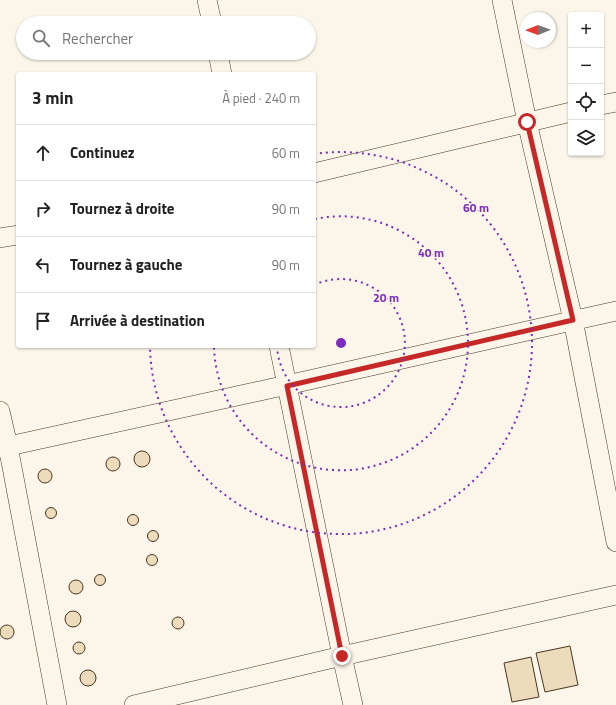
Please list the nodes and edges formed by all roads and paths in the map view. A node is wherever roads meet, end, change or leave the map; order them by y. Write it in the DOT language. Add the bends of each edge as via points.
graph roads {
  1 [pos="207,0"];
  2 [pos="502,0"];
  3 [pos="210,16"];
  4 [pos="219,60"];
  5 [pos="222,72"];
  6 [pos="616,102"];
  7 [pos="604,104"];
  8 [pos="568,113"];
  9 [pos="527,122"];
  10 [pos="316,173"];
  11 [pos="16,234"];
  12 [pos="0,238"];
  13 [pos="616,311"];
  14 [pos="573,320"];
  15 [pos="278,348"];
  16 [pos="287,386"];
  17 [pos="0,411"];
  18 [pos="4,447"];
  19 [pos="616,542"];
  20 [pos="616,595"];
  21 [pos="342,656"];
  22 [pos="56,705"];
  23 [pos="134,705"];
  24 [pos="353,705"];
  1 -- 3 [label="street"];
  2 -- 9 [label="street"];
  4 -- 5 [label="street"];
  6 -- 7 [label="street"];
  8 -- 9 [label="street"];
  9 -- 10 [label="street"];
  9 -- 14 [label="street"];
  11 -- 12 [label="street"];
  13 -- 14 [label="street"];
  14 -- 16 [label="street"];
  14 -- 19 [label="street"];
  15 -- 16 [label="street"];
  16 -- 18 [label="street"];
  16 -- 21 [label="street"];
  17 -- 18 [label="street"];
  18 -- 22 [label="street"];
  20 -- 21 [label="street"];
  21 -- 23 [label="street"];
  21 -- 24 [label="street"];
}
